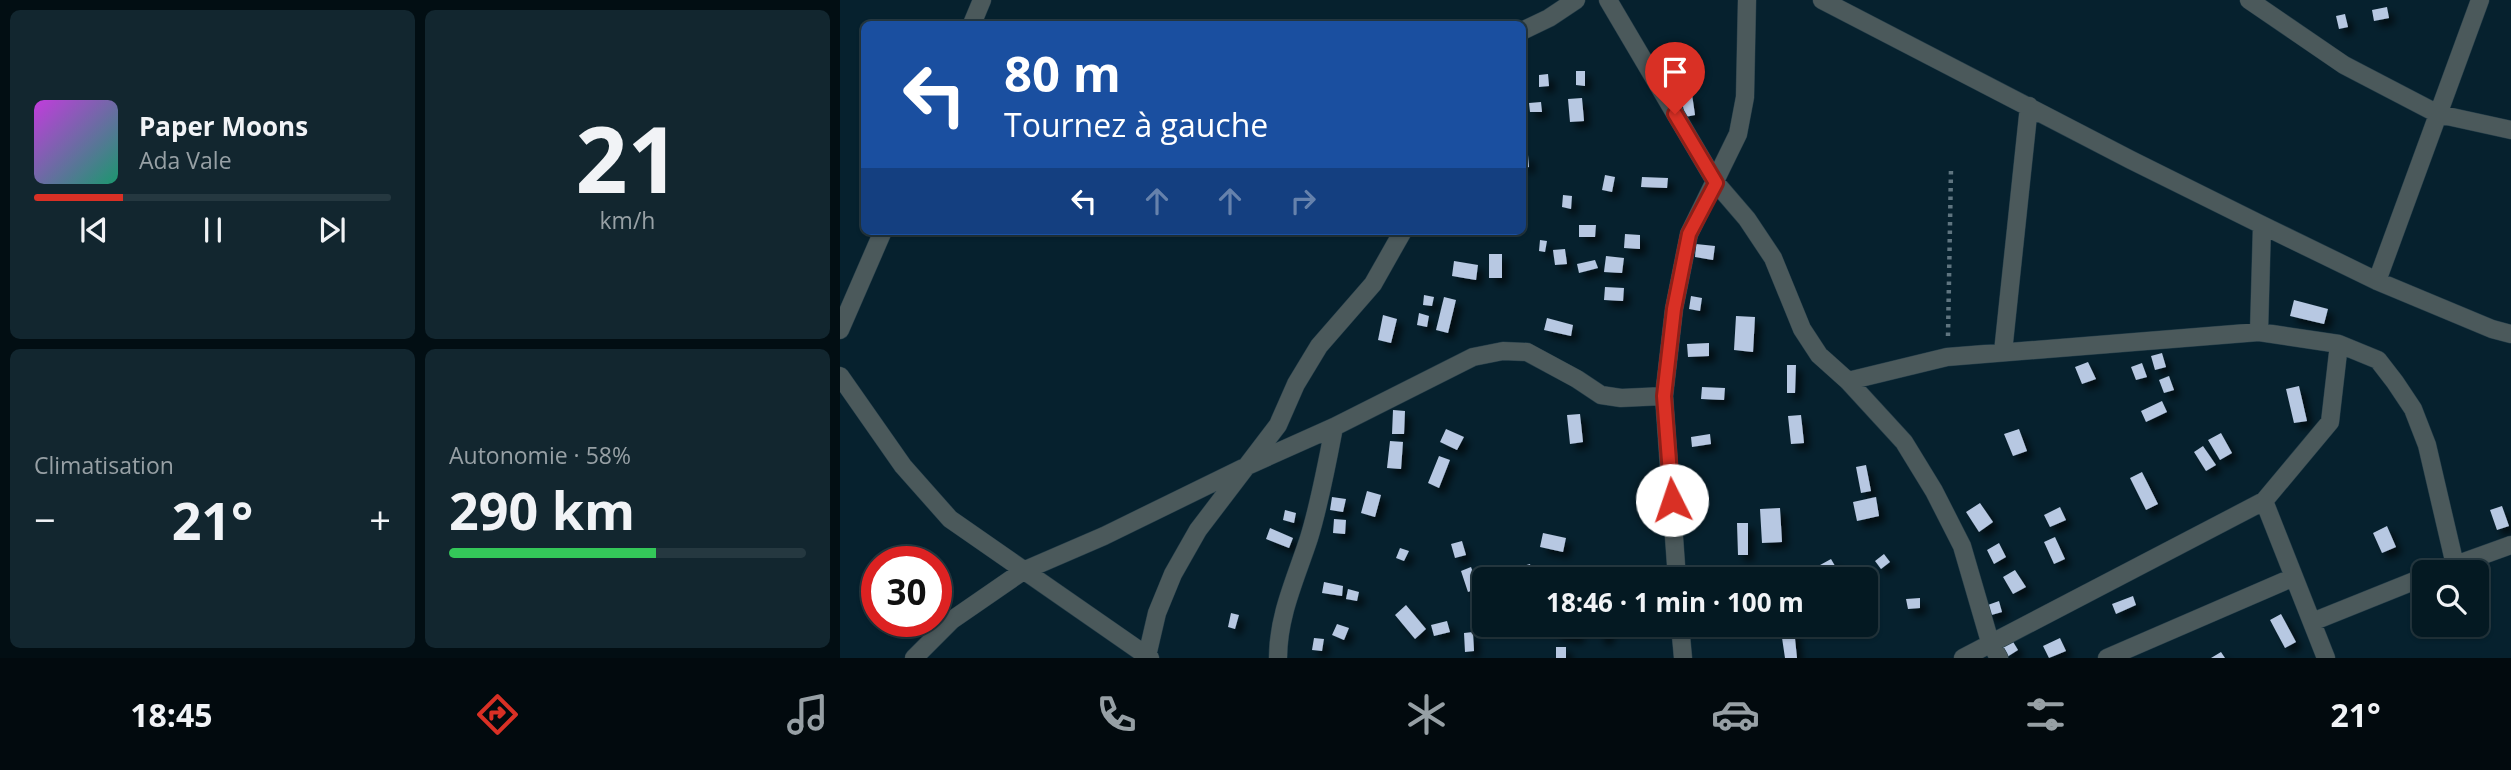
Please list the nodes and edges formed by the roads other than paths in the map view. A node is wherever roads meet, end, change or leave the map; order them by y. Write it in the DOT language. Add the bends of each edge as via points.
graph roads {
  1 [pos="982,0"];
  2 [pos="1576,0"];
  3 [pos="1608,0"];
  4 [pos="1747,0"];
  5 [pos="1822,0"];
  6 [pos="2249,0"];
  7 [pos="2480,0"];
  8 [pos="973,21"];
  9 [pos="1526,29"];
  10 [pos="2029,106"];
  11 [pos="2438,114"];
  12 [pos="2511,130"];
  13 [pos="1716,183"];
  14 [pos="2262,225"];
  15 [pos="881,235"];
  16 [pos="1401,235"];
  17 [pos="2377,281"];
  18 [pos="840,330"];
  19 [pos="2259,331"];
  20 [pos="2511,334"];
  21 [pos="2339,344"];
  22 [pos="2003,352"];
  23 [pos="840,376"];
  24 [pos="1848,381"];
  25 [pos="1664,396"];
  26 [pos="1335,427"];
  27 [pos="1247,466"];
  28 [pos="2264,501"];
  29 [pos="2511,545"];
  30 [pos="2454,560"];
  31 [pos="2469,560"];
  32 [pos="1676,567"];
  33 [pos="1023,571"];
  34 [pos="2294,577"];
  35 [pos="2412,582"];
  36 [pos="2312,622"];
  37 [pos="1681,637"];
  38 [pos="1990,642"];
  39 [pos="1149,657"];
  40 [pos="2324,657"];
  41 [pos="914,658"];
  42 [pos="1278,658"];
  43 [pos="1683,658"];
  44 [pos="1963,658"];
  45 [pos="1999,658"];
  46 [pos="2107,658"];
  1 -- 8 [label="street"];
  2 -- 9 [label="street"];
  3 -- 13 [label="street"];
  4 -- 13 [label="street" via="1745,97 1738,134"];
  5 -- 10 [label="street"];
  6 -- 11 [label="street" via="2344,65"];
  7 -- 11 [label="street"];
  10 -- 14 [label="street"];
  10 -- 22 [label="street"];
  11 -- 12 [label="street"];
  11 -- 17 [label="street"];
  13 -- 24 [label="street" via="1773,258 1802,329 1819,355"];
  13 -- 25 [label="street" via="1689,234"];
  14 -- 17 [label="street"];
  14 -- 19 [label="street"];
  15 -- 18 [label="street"];
  16 -- 27 [label="street" via="1373,284 1320,346 1278,425"];
  17 -- 20 [label="street"];
  19 -- 21 [label="street"];
  19 -- 22 [label="street"];
  21 -- 28 [label="street" via="2330,422"];
  21 -- 30 [label="street" via="2378,360 2413,409 2427,445"];
  22 -- 24 [label="street" via="1947,358"];
  23 -- 33 [label="street" via="903,466 950,519"];
  24 -- 38 [label="street" via="1904,442 1934,491 1962,546"];
  25 -- 26 [label="street" via="1601,395 1527,352 1503,351 1473,357"];
  25 -- 32 [label="street"];
  26 -- 27 [label="street"];
  26 -- 42 [label="street" via="1309,536 1283,615"];
  27 -- 33 [label="street"];
  27 -- 39 [label="street" via="1198,530 1173,574 1157,613"];
  28 -- 34 [label="street"];
  28 -- 38 [label="street"];
  29 -- 31 [label="street"];
  33 -- 39 [label="street"];
  33 -- 41 [label="street" via="952,620"];
  34 -- 36 [label="street"];
  34 -- 46 [label="street"];
  35 -- 36 [label="street"];
  36 -- 40 [label="street"];
  37 -- 43 [label="street"];
  38 -- 44 [label="street"];
  38 -- 45 [label="street"];
}
